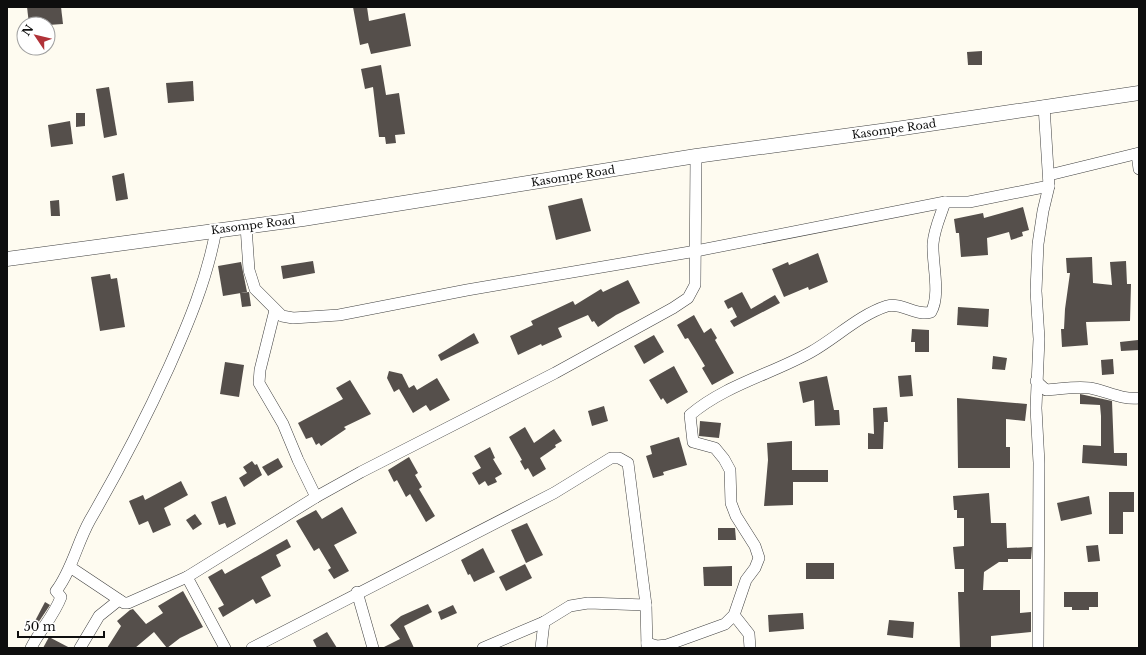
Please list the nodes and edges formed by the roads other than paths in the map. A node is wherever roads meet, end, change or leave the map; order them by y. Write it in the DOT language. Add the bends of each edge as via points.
graph roads {
  1 [pos="1139,92"];
  2 [pos="1044,106"];
  3 [pos="1138,154"];
  4 [pos="696,156"];
  5 [pos="1139,169"];
  6 [pos="1049,181"];
  7 [pos="945,202"];
  8 [pos="246,226"];
  9 [pos="216,230"];
  10 [pos="696,251"];
  11 [pos="7,259"];
  12 [pos="275,310"];
  13 [pos="1036,382"];
  14 [pos="1139,398"];
  15 [pos="316,497"];
  16 [pos="70,567"];
  17 [pos="187,577"];
  18 [pos="357,592"];
  19 [pos="119,600"];
  20 [pos="646,605"];
  21 [pos="734,615"];
  22 [pos="544,622"];
  23 [pos="647,645"];
  24 [pos="31,648"];
  25 [pos="80,648"];
  26 [pos="225,648"];
  27 [pos="252,648"];
  28 [pos="374,648"];
  29 [pos="483,648"];
  30 [pos="541,648"];
  31 [pos="750,648"];
  32 [pos="1038,648"];
  1 -- 2 [label="street, Kasompe Road"];
  2 -- 4 [label="street, Kasompe Road"];
  2 -- 6 [label="street"];
  3 -- 5 [label="street"];
  3 -- 6 [label="street"];
  4 -- 8 [label="street, Kasompe Road"];
  4 -- 10 [label="street"];
  6 -- 7 [label="street" via="970,202"];
  6 -- 13 [label="street" via="1038,244 1036,291 1039,339"];
  7 -- 10 [label="street"];
  7 -- 21 [label="street" via="933,242 935,294 931,312 926,314 905,307 889,306 876,311 813,351 709,401 690,415 693,442 715,448 730,470 730,503 755,546 759,558 756,568 746,580"];
  8 -- 9 [label="street, Kasompe Road"];
  8 -- 12 [label="street" via="250,270 255,289"];
  9 -- 11 [label="street, Kasompe Road"];
  9 -- 16 [label="street" via="194,311 152,405 89,522"];
  10 -- 12 [label="street" via="339,314 293,318 282,316"];
  10 -- 15 [label="street" via="694,285 688,298 673,308"];
  12 -- 15 [label="street" via="260,370 260,383 283,424"];
  13 -- 14 [label="street" via="1046,390 1088,388 1116,396"];
  13 -- 32 [label="street" via="1039,463"];
  15 -- 17 [label="street"];
  16 -- 19 [label="street"];
  16 -- 24 [label="street" via="66,578 56,591 61,597 55,613"];
  17 -- 19 [label="street" via="128,603"];
  17 -- 26 [label="street"];
  18 -- 20 [label="street" via="554,493 611,458 620,458 628,463"];
  18 -- 27 [label="street"];
  18 -- 28 [label="street"];
  19 -- 25 [label="street" via="98,616"];
  20 -- 22 [label="street" via="588,603 570,606"];
  20 -- 23 [label="street"];
  21 -- 23 [label="street" via="715,629 668,645"];
  21 -- 31 [label="street" via="749,634"];
  22 -- 29 [label="street"];
  22 -- 30 [label="street"];
}
